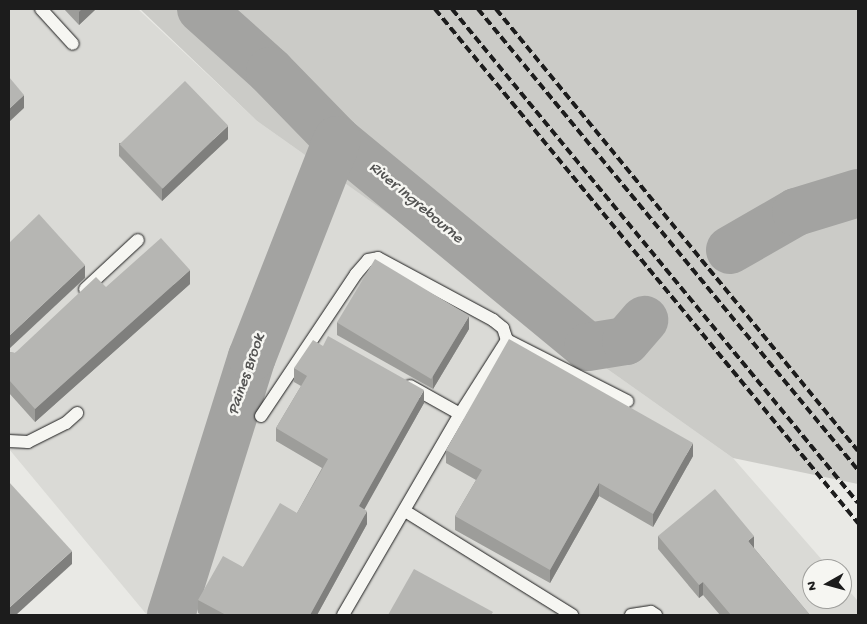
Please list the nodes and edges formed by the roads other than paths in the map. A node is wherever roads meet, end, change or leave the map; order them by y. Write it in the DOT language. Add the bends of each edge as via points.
graph roads {
  1 [pos="41,9"];
  2 [pos="73,44"];
  3 [pos="138,240"];
  4 [pos="73,300"];
  5 [pos="507,340"];
  6 [pos="401,381"];
  7 [pos="627,401"];
  8 [pos="77,413"];
  9 [pos="460,414"];
  10 [pos="261,416"];
  11 [pos="9,441"];
  12 [pos="405,511"];
  13 [pos="343,615"];
  14 [pos="572,615"];
  15 [pos="630,615"];
  16 [pos="656,615"];
  1 -- 2 [label="lane"];
  3 -- 4 [label="lane"];
  5 -- 7 [label="lane"];
  5 -- 9 [label="lane"];
  5 -- 10 [label="lane" via="503,328 493,320 378,258 368,260 320,335"];
  6 -- 9 [label="lane"];
  8 -- 11 [label="lane" via="66,423 28,442"];
  9 -- 12 [label="lane"];
  12 -- 13 [label="lane"];
  12 -- 14 [label="lane"];
  15 -- 16 [label="lane" via="651,612"];
}
